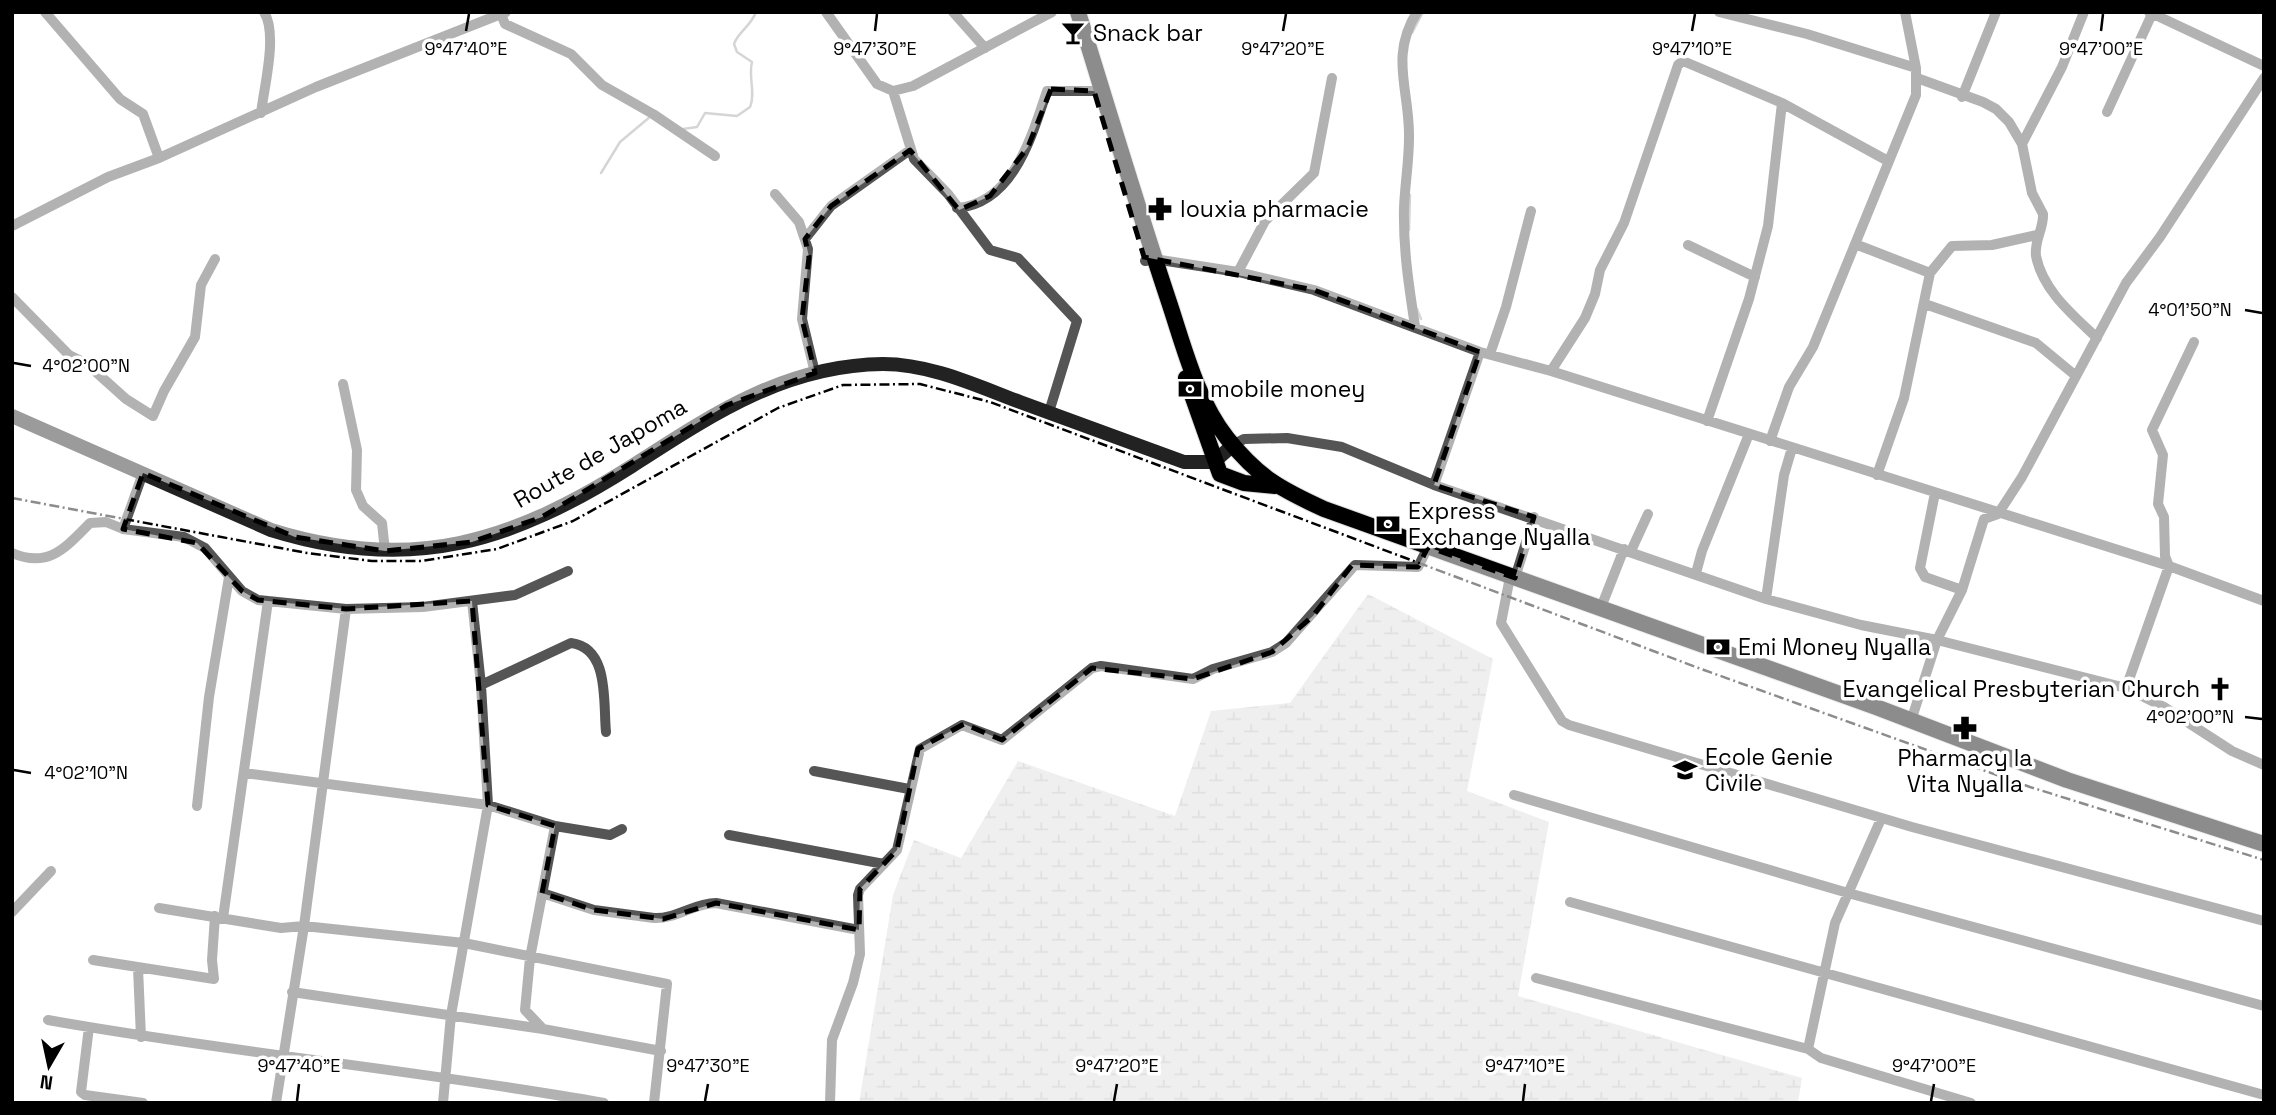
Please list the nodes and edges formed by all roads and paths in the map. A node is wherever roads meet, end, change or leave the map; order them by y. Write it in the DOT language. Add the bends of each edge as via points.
graph roads {
  1 [pos="45,12"];
  2 [pos="264,12"];
  3 [pos="826,12"];
  4 [pos="953,12"];
  5 [pos="1052,12"];
  6 [pos="1070,12"];
  7 [pos="1078,12"];
  8 [pos="1417,12"];
  9 [pos="1719,12"];
  10 [pos="1905,12"];
  11 [pos="1996,12"];
  12 [pos="2084,12"];
  13 [pos="503,13"];
  14 [pos="2151,13"];
  15 [pos="985,48"];
  16 [pos="2264,66"];
  17 [pos="1916,73"];
  18 [pos="1332,78"];
  19 [pos="2264,78"];
  20 [pos="892,91"];
  21 [pos="1094,91"];
  22 [pos="1962,97"];
  23 [pos="1782,103"];
  24 [pos="2107,112"];
  25 [pos="261,113"];
  26 [pos="2022,144"];
  27 [pos="910,150"];
  28 [pos="715,156"];
  29 [pos="159,159"];
  30 [pos="1888,161"];
  31 [pos="775,194"];
  32 [pos="957,208"];
  33 [pos="1531,211"];
  34 [pos="12,226"];
  35 [pos="2037,234"];
  36 [pos="805,239"];
  37 [pos="1855,244"];
  38 [pos="1688,245"];
  39 [pos="215,259"];
  40 [pos="1150,260"];
  41 [pos="1238,272"];
  42 [pos="1930,273"];
  43 [pos="1755,276"];
  44 [pos="12,297"];
  45 [pos="1925,304"];
  46 [pos="1415,326"];
  47 [pos="2097,338"];
  48 [pos="2193,342"];
  49 [pos="1485,353"];
  50 [pos="1551,371"];
  51 [pos="815,373"];
  52 [pos="2076,376"];
  53 [pos="343,384"];
  54 [pos="1198,399"];
  55 [pos="1049,412"];
  56 [pos="12,416"];
  57 [pos="1707,421"];
  58 [pos="1749,434"];
  59 [pos="1770,441"];
  60 [pos="1233,446"];
  61 [pos="1793,448"];
  62 [pos="1214,462"];
  63 [pos="143,473"];
  64 [pos="1877,475"];
  65 [pos="1434,485"];
  66 [pos="1275,486"];
  67 [pos="1935,493"];
  68 [pos="1648,514"];
  69 [pos="1998,514"];
  70 [pos="1534,517"];
  71 [pos="123,529"];
  72 [pos="1428,547"];
  73 [pos="1628,550"];
  74 [pos="385,551"];
  75 [pos="15,557"];
  76 [pos="2169,566"];
  77 [pos="568,571"];
  78 [pos="1696,573"];
  79 [pos="229,577"];
  80 [pos="1512,578"];
  81 [pos="1962,590"];
  82 [pos="1766,598"];
  83 [pos="268,601"];
  84 [pos="472,601"];
  85 [pos="2264,601"];
  86 [pos="346,608"];
  87 [pos="1600,610"];
  88 [pos="1937,640"];
  89 [pos="481,685"];
  90 [pos="2126,688"];
  91 [pos="1911,722"];
  92 [pos="606,732"];
  93 [pos="2264,765"];
  94 [pos="814,771"];
  95 [pos="244,773"];
  96 [pos="322,784"];
  97 [pos="909,789"];
  98 [pos="1514,795"];
  99 [pos="488,805"];
  100 [pos="197,806"];
  101 [pos="1881,819"];
  102 [pos="555,826"];
  103 [pos="622,829"];
  104 [pos="729,835"];
  105 [pos="2264,844"];
  106 [pos="884,864"];
  107 [pos="51,871"];
  108 [pos="1848,892"];
  109 [pos="542,893"];
  110 [pos="1570,902"];
  111 [pos="159,908"];
  112 [pos="12,912"];
  113 [pos="219,917"];
  114 [pos="2264,921"];
  115 [pos="304,926"];
  116 [pos="859,930"];
  117 [pos="464,943"];
  118 [pos="530,958"];
  119 [pos="93,960"];
  120 [pos="138,968"];
  121 [pos="1823,972"];
  122 [pos="1536,978"];
  123 [pos="292,992"];
  124 [pos="2264,1006"];
  125 [pos="451,1015"];
  126 [pos="48,1020"];
  127 [pos="89,1027"];
  128 [pos="543,1029"];
  129 [pos="141,1037"];
  130 [pos="1808,1049"];
  131 [pos="661,1051"];
  132 [pos="282,1054"];
  133 [pos="445,1078"];
  134 [pos="2264,1095"];
  135 [pos="143,1103"];
  136 [pos="276,1103"];
  137 [pos="443,1103"];
  138 [pos="604,1103"];
  139 [pos="654,1103"];
  140 [pos="830,1103"];
  141 [pos="1971,1103"];
  1 -- 29 [label="street" via="120,99 143,114"];
  2 -- 25 [label="street" via="270,45"];
  3 -- 20 [label="street" via="877,84"];
  4 -- 15 [label="street"];
  5 -- 15 [label="street"];
  6 -- 21 [label="main road"];
  7 -- 40 [label="main road"];
  8 -- 46 [label="street" via="1403,43 1400,64 1409,136 1405,258"];
  9 -- 17 [label="street" via="1807,34"];
  10 -- 17 [label="street"];
  11 -- 22 [label="street"];
  12 -- 26 [label="street" via="2062,68"];
  13 -- 25 [label="street"];
  13 -- 28 [label="street" via="505,24 571,54 602,86"];
  14 -- 16 [label="street"];
  14 -- 24 [label="street"];
  15 -- 20 [label="street" via="913,86"];
  17 -- 22 [label="street"];
  17 -- 30 [label="street" via="1916,95"];
  18 -- 41 [label="street" via="1314,173 1265,221"];
  19 -- 47 [label="street" via="2126,283"];
  20 -- 27 [label="street"];
  21 -- 32 [label="street" via="1047,91 1028,147 1010,176 990,196"];
  21 -- 40 [label="main road"];
  22 -- 26 [label="street" via="1996,109"];
  23 -- 30 [label="street"];
  23 -- 43 [label="street" via="1768,226"];
  23 -- 50 [label="street" via="1689,62 1678,65 1590,306"];
  25 -- 29 [label="street"];
  26 -- 35 [label="street" via="2032,193 2043,214"];
  27 -- 32 [label="street"];
  27 -- 36 [label="street" via="831,206"];
  29 -- 34 [label="street" via="108,177"];
  30 -- 37 [label="street"];
  31 -- 36 [label="street" via="799,222"];
  32 -- 55 [label="street" via="990,250 1017,258 1077,321"];
  33 -- 49 [label="street" via="1506,307"];
  35 -- 42 [label="street" via="1992,245 1952,246"];
  35 -- 47 [label="street" via="2036,256 2049,288"];
  36 -- 51 [label="street" via="809,257 802,319"];
  37 -- 42 [label="street"];
  37 -- 59 [label="street" via="1813,347 1788,387"];
  38 -- 43 [label="street"];
  39 -- 44 [label="street" via="201,285 195,337 153,416 72,357"];
  40 -- 41 [label="street"];
  40 -- 54 [label="main road"];
  41 -- 46 [label="street" via="1314,290"];
  42 -- 45 [label="street"];
  43 -- 57 [label="street"];
  45 -- 52 [label="street" via="2036,344"];
  45 -- 64 [label="street" via="1901,407"];
  46 -- 49 [label="street"];
  47 -- 52 [label="street"];
  48 -- 76 [label="street" via="2152,430 2163,455 2158,504 2165,517"];
  49 -- 50 [label="street"];
  49 -- 65 [label="street"];
  50 -- 57 [label="street"];
  51 -- 55 [label="street, Route de Japoma" via="880,364 922,370"];
  51 -- 74 [label="street, Route de Japoma" via="727,405 631,466 510,531 472,542"];
  52 -- 69 [label="street"];
  53 -- 74 [label="street" via="357,450 356,490 363,506 382,523"];
  54 -- 60 [label="main road"];
  54 -- 62 [label="main road"];
  55 -- 62 [label="street, Route de Japoma" via="1184,463"];
  56 -- 63 [label="street, Route de Japoma"];
  57 -- 58 [label="street"];
  58 -- 59 [label="street"];
  58 -- 78 [label="street"];
  59 -- 61 [label="street"];
  60 -- 62 [label="street"];
  60 -- 65 [label="street" via="1244,439 1306,440 1342,447"];
  60 -- 66 [label="main road"];
  61 -- 64 [label="street"];
  61 -- 82 [label="street" via="1784,475"];
  62 -- 66 [label="main road" via="1228,478"];
  63 -- 71 [label="street"];
  63 -- 74 [label="street, Route de Japoma" via="271,530"];
  64 -- 67 [label="street"];
  65 -- 70 [label="street"];
  66 -- 72 [label="main road"];
  67 -- 69 [label="street"];
  67 -- 81 [label="street" via="1919,559 1921,573"];
  68 -- 73 [label="street"];
  69 -- 76 [label="street"];
  69 -- 81 [label="street" via="1984,519"];
  70 -- 73 [label="street"];
  70 -- 80 [label="street"];
  71 -- 75 [label="street" via="106,522 90,523 58,555 43,560"];
  71 -- 79 [label="street" via="184,537 205,548"];
  72 -- 80 [label="main road"];
  72 -- 97 [label="street" via="1418,567 1349,568 1313,616 1272,652 1246,657 1193,679 1101,666 1086,672 1002,740 962,725 920,749"];
  73 -- 78 [label="street"];
  73 -- 87 [label="street"];
  76 -- 85 [label="street"];
  76 -- 90 [label="street"];
  77 -- 84 [label="street" via="524,593"];
  78 -- 82 [label="street"];
  79 -- 83 [label="street" via="247,596"];
  79 -- 100 [label="street"];
  80 -- 87 [label="main road"];
  80 -- 101 [label="street" via="1501,623 1562,721"];
  81 -- 88 [label="street"];
  82 -- 88 [label="street" via="1861,625"];
  83 -- 86 [label="street"];
  83 -- 95 [label="street"];
  84 -- 86 [label="street"];
  84 -- 89 [label="street"];
  86 -- 96 [label="street"];
  87 -- 91 [label="main road"];
  88 -- 90 [label="street"];
  88 -- 91 [label="street"];
  89 -- 92 [label="street" via="570,643 580,644 592,653 600,669"];
  89 -- 99 [label="street"];
  90 -- 93 [label="street"];
  91 -- 105 [label="main road" via="2105,793"];
  94 -- 97 [label="street"];
  95 -- 96 [label="street"];
  95 -- 113 [label="street"];
  96 -- 99 [label="street"];
  96 -- 115 [label="street"];
  97 -- 106 [label="street" via="900,841"];
  98 -- 108 [label="street"];
  99 -- 102 [label="street"];
  99 -- 117 [label="street"];
  101 -- 108 [label="street"];
  101 -- 114 [label="street"];
  102 -- 103 [label="street" via="610,835"];
  102 -- 109 [label="street"];
  104 -- 106 [label="street"];
  106 -- 116 [label="street" via="860,888"];
  107 -- 112 [label="street"];
  108 -- 121 [label="street"];
  108 -- 124 [label="street"];
  109 -- 116 [label="street" via="594,910 654,918 663,919 700,903 716,903"];
  109 -- 118 [label="street"];
  110 -- 121 [label="street"];
  111 -- 113 [label="street"];
  113 -- 115 [label="street" via="281,928"];
  113 -- 120 [label="street" via="212,960 214,979"];
  115 -- 117 [label="street"];
  115 -- 123 [label="street"];
  116 -- 140 [label="street" via="859,962 832,1040"];
  117 -- 118 [label="street"];
  117 -- 125 [label="street"];
  118 -- 128 [label="street" via="525,1010"];
  118 -- 131 [label="street" via="667,984"];
  119 -- 120 [label="street"];
  120 -- 129 [label="street"];
  121 -- 130 [label="street"];
  121 -- 134 [label="street"];
  122 -- 130 [label="street"];
  123 -- 125 [label="street"];
  123 -- 132 [label="street"];
  125 -- 128 [label="street"];
  125 -- 133 [label="street"];
  126 -- 127 [label="street"];
  127 -- 129 [label="street"];
  127 -- 135 [label="street" via="83,1095"];
  128 -- 131 [label="street"];
  129 -- 132 [label="street"];
  130 -- 141 [label="street" via="1821,1058"];
  131 -- 139 [label="street"];
  132 -- 133 [label="street"];
  132 -- 136 [label="street"];
  133 -- 137 [label="street"];
  133 -- 138 [label="street"];
}
